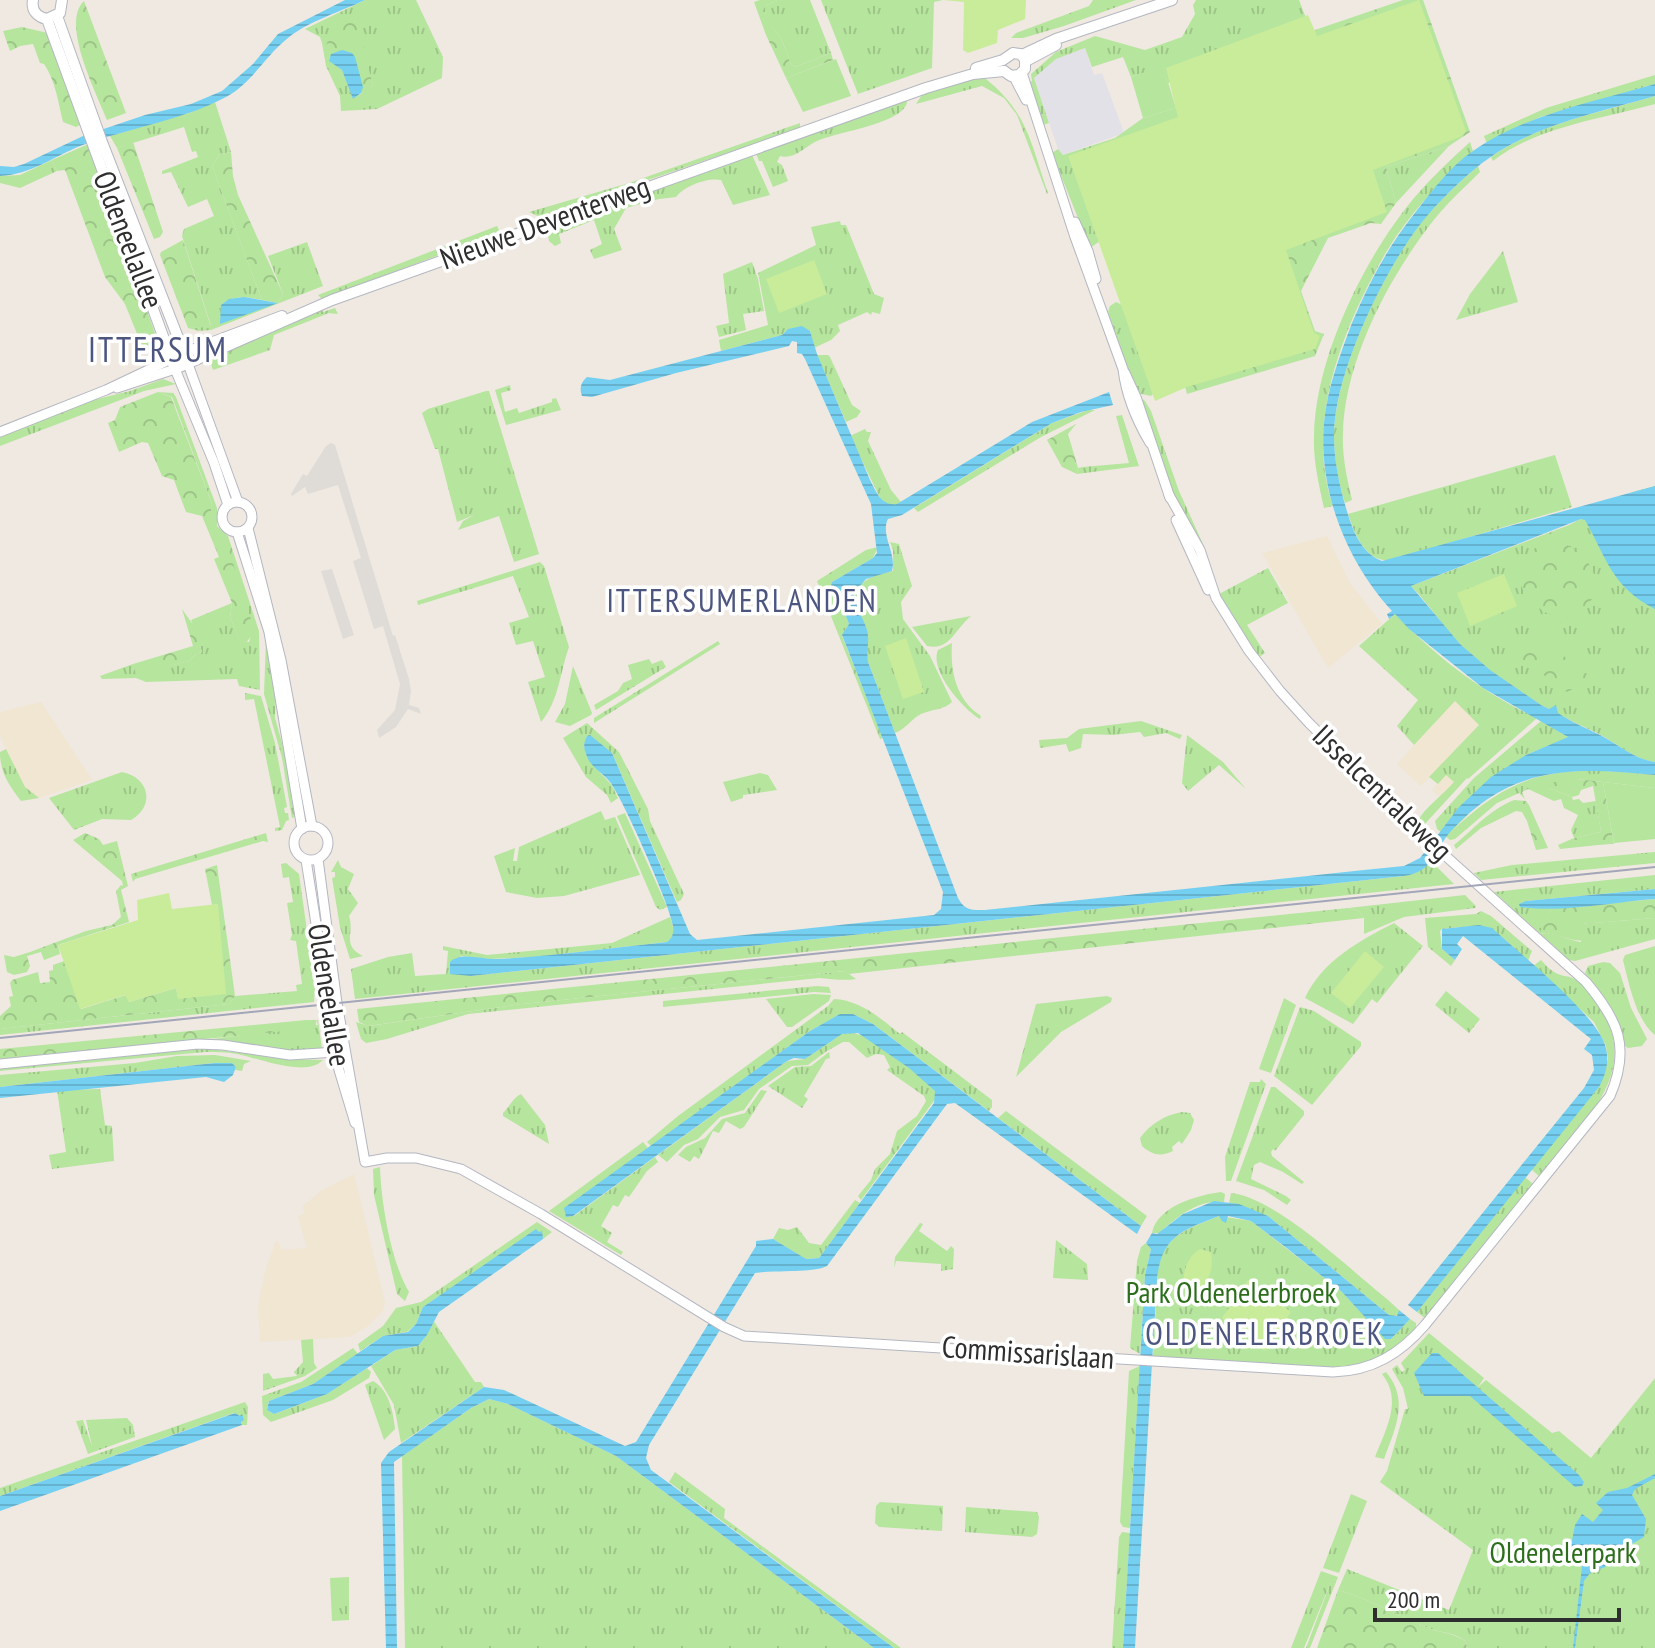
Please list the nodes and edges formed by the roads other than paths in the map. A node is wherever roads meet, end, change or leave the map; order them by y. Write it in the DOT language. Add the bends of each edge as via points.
graph roads {
  1 [pos="33,0"];
  2 [pos="62,0"];
  3 [pos="1172,0"];
  4 [pos="52,17"];
  5 [pos="1024,58"];
  6 [pos="1011,70"];
  7 [pos="97,144"];
  8 [pos="186,358"];
  9 [pos="173,363"];
  10 [pos="0,432"];
  11 [pos="238,502"];
  12 [pos="228,505"];
  13 [pos="248,528"];
  14 [pos="237,532"];
  15 [pos="307,828"];
  16 [pos="318,859"];
  17 [pos="306,860"];
  18 [pos="1570,968"];
  19 [pos="336,1052"];
  20 [pos="0,1064"];
  21 [pos="358,1129"];
  22 [pos="365,1162"];
  1 -- 4 [label="main road, Oldeneelallee" via="37,15"];
  2 -- 4 [label="main road" via="62,9"];
  3 -- 5 [label="main road, Nieuwe Deventerweg" via="1042,44"];
  4 -- 7 [label="main road, Oldeneelallee"];
  5 -- 6 [label="main road"];
  5 -- 6 [label="main road, Nieuwe Deventerweg" via="1009,53"];
  6 -- 8 [label="main road, Nieuwe Deventerweg" via="960,73"];
  6 -- 18 [label="street, IJsselcentraleweg" via="1037,121 1140,427 1200,550 1216,598 1249,651 1299,712 1429,841"];
  7 -- 8 [label="main road, Oldeneelallee"];
  7 -- 9 [label="main road, Oldeneelallee"];
  8 -- 9 [label="main road, Nieuwe Deventerweg"];
  8 -- 11 [label="street, Oldeneelallee"];
  9 -- 10 [label="street, Nieuwe Deventerweg" via="133,384"];
  9 -- 12 [label="street, Oldeneelallee"];
  11 -- 12 [label="street"];
  11 -- 13 [label="street" via="253,514"];
  12 -- 14 [label="street" via="222,519"];
  13 -- 14 [label="street"];
  13 -- 15 [label="street" via="281,660"];
  14 -- 15 [label="street" via="269,632"];
  15 -- 16 [label="street" via="322,830 327,839"];
  15 -- 17 [label="street" via="294,841"];
  16 -- 17 [label="street"];
  16 -- 21 [label="street, Oldeneelallee"];
  17 -- 19 [label="street, Oldeneelallee"];
  18 -- 22 [label="street, Commissarislaan" via="1606,1006 1616,1027 1621,1062 1610,1096 1407,1345 1381,1362 1343,1372 744,1336 461,1169 416,1158"];
  19 -- 20 [label="street" via="290,1055 198,1044"];
  19 -- 21 [label="street, Oldeneelallee"];
  21 -- 22 [label="street, Oldeneelallee"];
}
